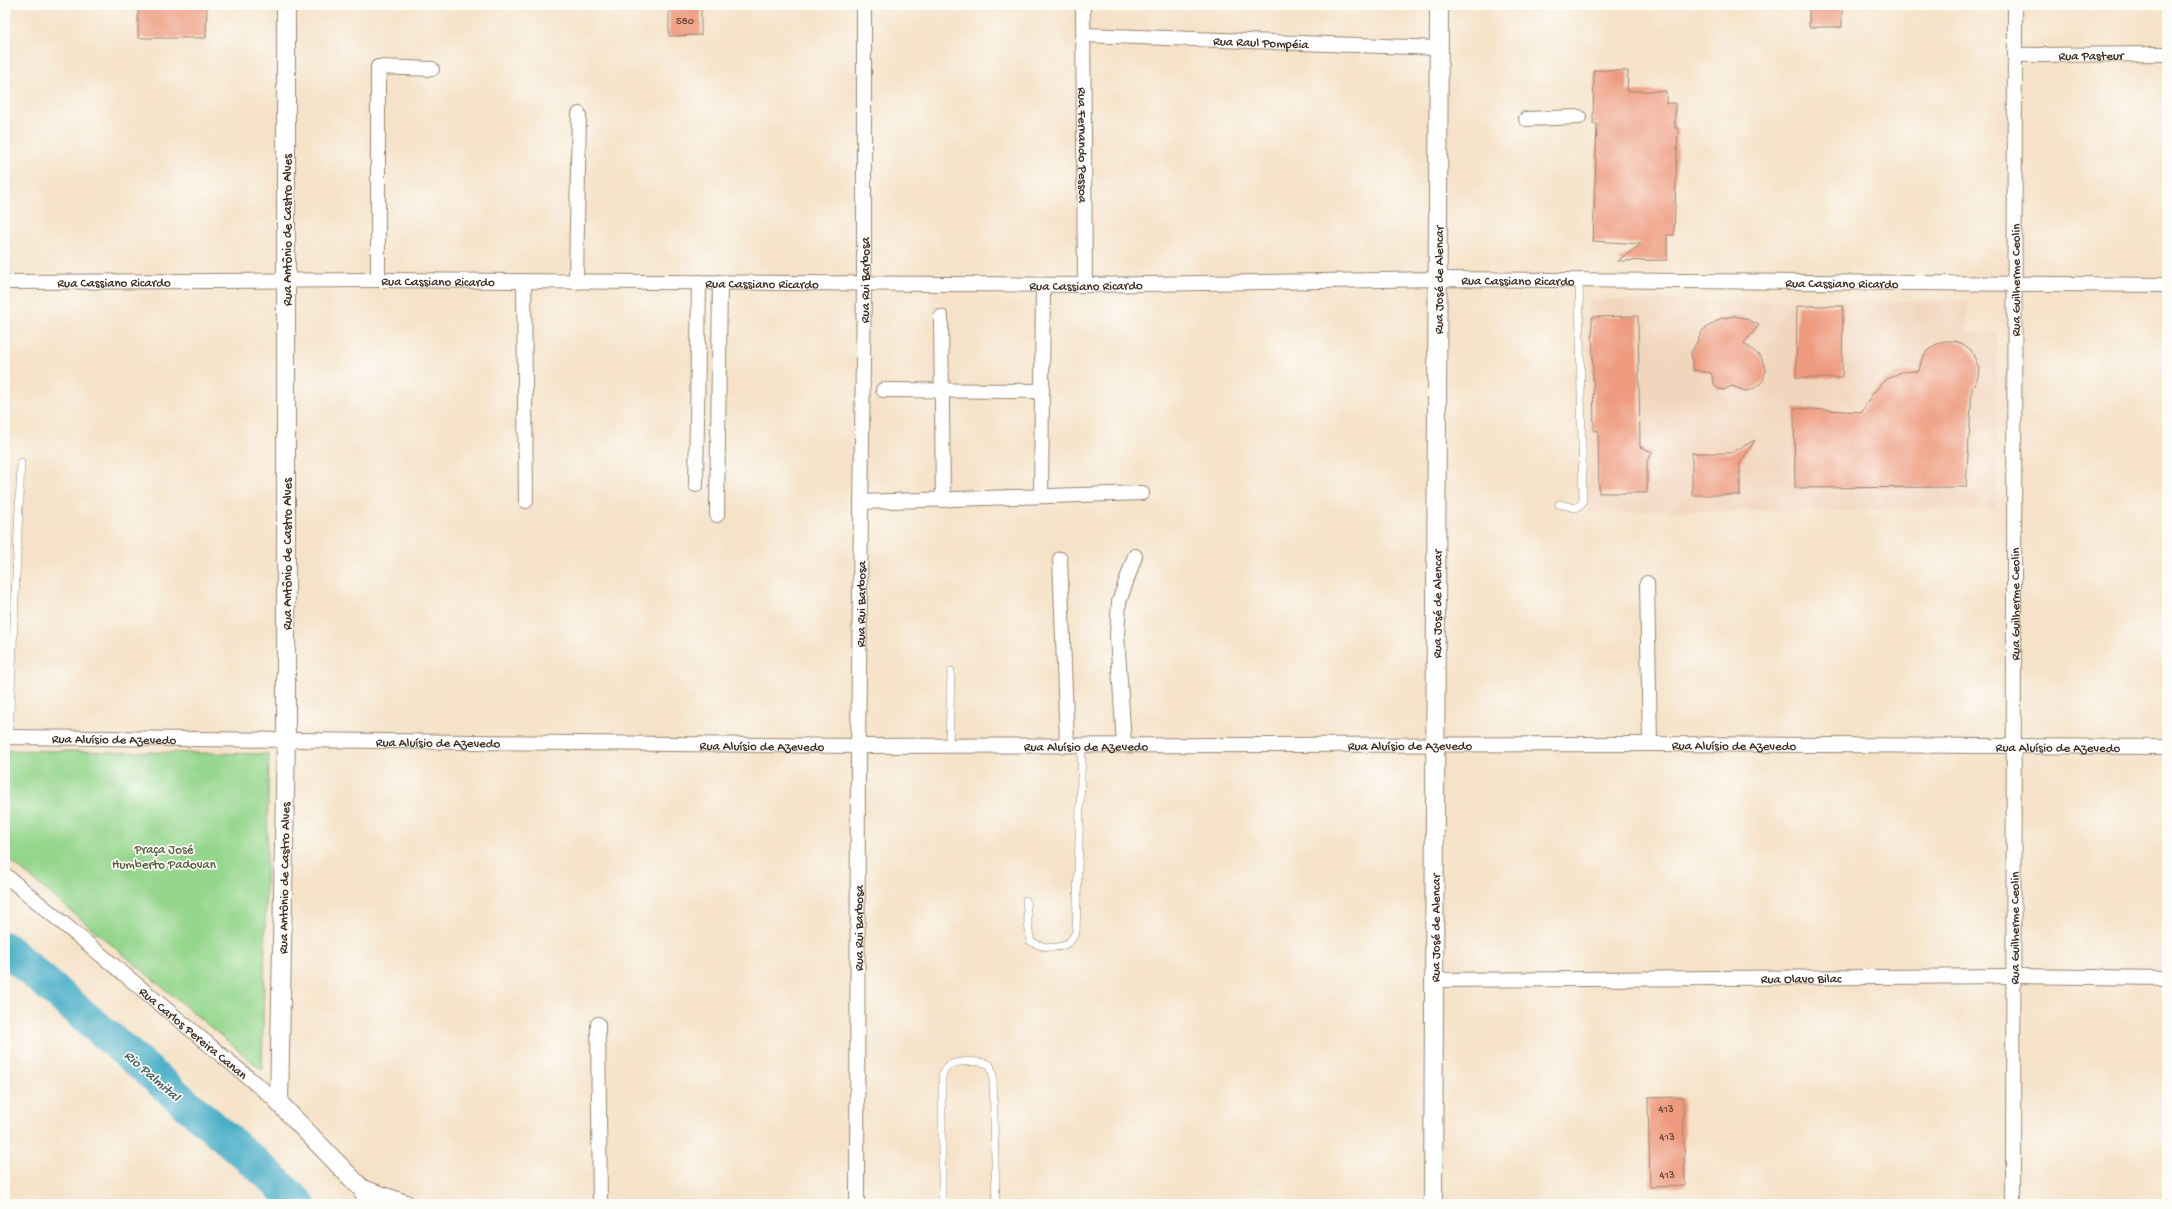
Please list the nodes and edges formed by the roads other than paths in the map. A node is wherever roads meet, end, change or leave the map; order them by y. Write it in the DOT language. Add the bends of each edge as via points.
graph roads {
  1 [pos="286,5"];
  2 [pos="864,5"];
  3 [pos="1083,5"];
  4 [pos="1439,5"];
  5 [pos="2015,5"];
  6 [pos="1083,35"];
  7 [pos="1439,48"];
  8 [pos="2167,54"];
  9 [pos="2015,55"];
  10 [pos="432,69"];
  11 [pos="579,114"];
  12 [pos="1579,117"];
  13 [pos="1526,119"];
  14 [pos="1438,279"];
  15 [pos="378,280"];
  16 [pos="287,281"];
  17 [pos="1579,281"];
  18 [pos="5,282"];
  19 [pos="524,282"];
  20 [pos="576,282"];
  21 [pos="699,282"];
  22 [pos="720,282"];
  23 [pos="864,284"];
  24 [pos="1043,284"];
  25 [pos="2015,284"];
  26 [pos="1085,285"];
  27 [pos="2167,285"];
  28 [pos="941,317"];
  29 [pos="882,390"];
  30 [pos="942,391"];
  31 [pos="1042,391"];
  32 [pos="22,462"];
  33 [pos="696,484"];
  34 [pos="1142,493"];
  35 [pos="1041,496"];
  36 [pos="942,500"];
  37 [pos="526,501"];
  38 [pos="861,502"];
  39 [pos="1559,504"];
  40 [pos="717,515"];
  41 [pos="1135,556"];
  42 [pos="1060,559"];
  43 [pos="1647,583"];
  44 [pos="951,671"];
  45 [pos="7,737"];
  46 [pos="286,738"];
  47 [pos="1124,744"];
  48 [pos="1436,744"];
  49 [pos="1650,744"];
  50 [pos="2014,744"];
  51 [pos="949,745"];
  52 [pos="1067,745"];
  53 [pos="1082,745"];
  54 [pos="858,746"];
  55 [pos="2167,747"];
  56 [pos="5,875"];
  57 [pos="1026,900"];
  58 [pos="2014,976"];
  59 [pos="2167,978"];
  60 [pos="1435,980"];
  61 [pos="598,1024"];
  62 [pos="279,1103"];
  63 [pos="366,1197"];
  64 [pos="406,1204"];
  65 [pos="600,1204"];
  66 [pos="858,1204"];
  67 [pos="942,1204"];
  68 [pos="996,1204"];
  69 [pos="1433,1204"];
  70 [pos="2013,1204"];
  1 -- 16 [label="street, Rua Antônio de Castro Alves"];
  2 -- 23 [label="street, Rua Rui Barbosa"];
  3 -- 6 [label="street, Rua Fernando Pessoa"];
  4 -- 7 [label="street, Rua José de Alencar"];
  5 -- 9 [label="street, Rua Guilherme Ceolin"];
  6 -- 7 [label="street, Rua Raul Pompéia"];
  6 -- 26 [label="street, Rua Fernando Pessoa"];
  7 -- 14 [label="street, Rua José de Alencar"];
  8 -- 9 [label="street, Rua Pasteur"];
  9 -- 25 [label="street, Rua Guilherme Ceolin"];
  10 -- 15 [label="street" via="378,67"];
  11 -- 20 [label="street"];
  12 -- 13 [label="street"];
  14 -- 17 [label="street, Rua Cassiano Ricardo"];
  14 -- 26 [label="street, Rua Cassiano Ricardo"];
  14 -- 48 [label="street, Rua José de Alencar"];
  15 -- 16 [label="street, Rua Cassiano Ricardo"];
  15 -- 19 [label="street, Rua Cassiano Ricardo"];
  16 -- 18 [label="street, Rua Cassiano Ricardo"];
  16 -- 46 [label="street, Rua Antônio de Castro Alves"];
  17 -- 25 [label="street, Rua Cassiano Ricardo"];
  17 -- 39 [label="lane" via="1583,502 1576,508"];
  19 -- 20 [label="street, Rua Cassiano Ricardo"];
  19 -- 37 [label="street"];
  20 -- 21 [label="street, Rua Cassiano Ricardo"];
  21 -- 22 [label="street, Rua Cassiano Ricardo"];
  21 -- 33 [label="street"];
  22 -- 23 [label="street, Rua Cassiano Ricardo"];
  22 -- 40 [label="street"];
  23 -- 24 [label="street, Rua Cassiano Ricardo"];
  23 -- 38 [label="street, Rua Rui Barbosa"];
  24 -- 26 [label="street, Rua Cassiano Ricardo"];
  24 -- 31 [label="street"];
  25 -- 27 [label="street, Rua Cassiano Ricardo"];
  25 -- 50 [label="street, Rua Guilherme Ceolin"];
  28 -- 30 [label="street"];
  29 -- 30 [label="street"];
  30 -- 31 [label="street"];
  30 -- 36 [label="street"];
  31 -- 35 [label="street"];
  32 -- 45 [label="lane"];
  34 -- 35 [label="street"];
  35 -- 36 [label="street"];
  36 -- 38 [label="street"];
  38 -- 54 [label="street, Rua Rui Barbosa"];
  41 -- 47 [label="street" via="1120,602 1117,635"];
  42 -- 52 [label="street"];
  43 -- 49 [label="street"];
  44 -- 51 [label="lane"];
  45 -- 46 [label="street, Rua Aluísio de Azevedo"];
  46 -- 54 [label="street, Rua Aluísio de Azevedo"];
  46 -- 62 [label="street, Rua Antônio de Castro Alves"];
  47 -- 48 [label="street, Rua Aluísio de Azevedo"];
  47 -- 53 [label="street, Rua Aluísio de Azevedo"];
  48 -- 49 [label="street, Rua Aluísio de Azevedo"];
  48 -- 60 [label="street, Rua José de Alencar"];
  49 -- 50 [label="street, Rua Aluísio de Azevedo"];
  50 -- 55 [label="street, Rua Aluísio de Azevedo"];
  50 -- 58 [label="street, Rua Guilherme Ceolin"];
  51 -- 52 [label="street, Rua Aluísio de Azevedo"];
  51 -- 54 [label="street, Rua Aluísio de Azevedo"];
  52 -- 53 [label="street, Rua Aluísio de Azevedo"];
  53 -- 57 [label="lane" via="1076,932 1070,942 1060,946 1040,946 1030,941"];
  54 -- 66 [label="street, Rua Rui Barbosa"];
  56 -- 62 [label="street, Rua Carlos Pereira Canan"];
  58 -- 59 [label="street, Rua Olavo Bilac"];
  58 -- 60 [label="street, Rua Olavo Bilac"];
  58 -- 70 [label="street, Rua Guilherme Ceolin"];
  60 -- 69 [label="street, Rua José de Alencar"];
  61 -- 65 [label="street"];
  62 -- 63 [label="street, Rua Carlos Pereira Canan"];
  63 -- 64 [label="street"];
  67 -- 68 [label="lane" via="942,1076 946,1068 953,1063 985,1062 990,1065 993,1075"];
}
